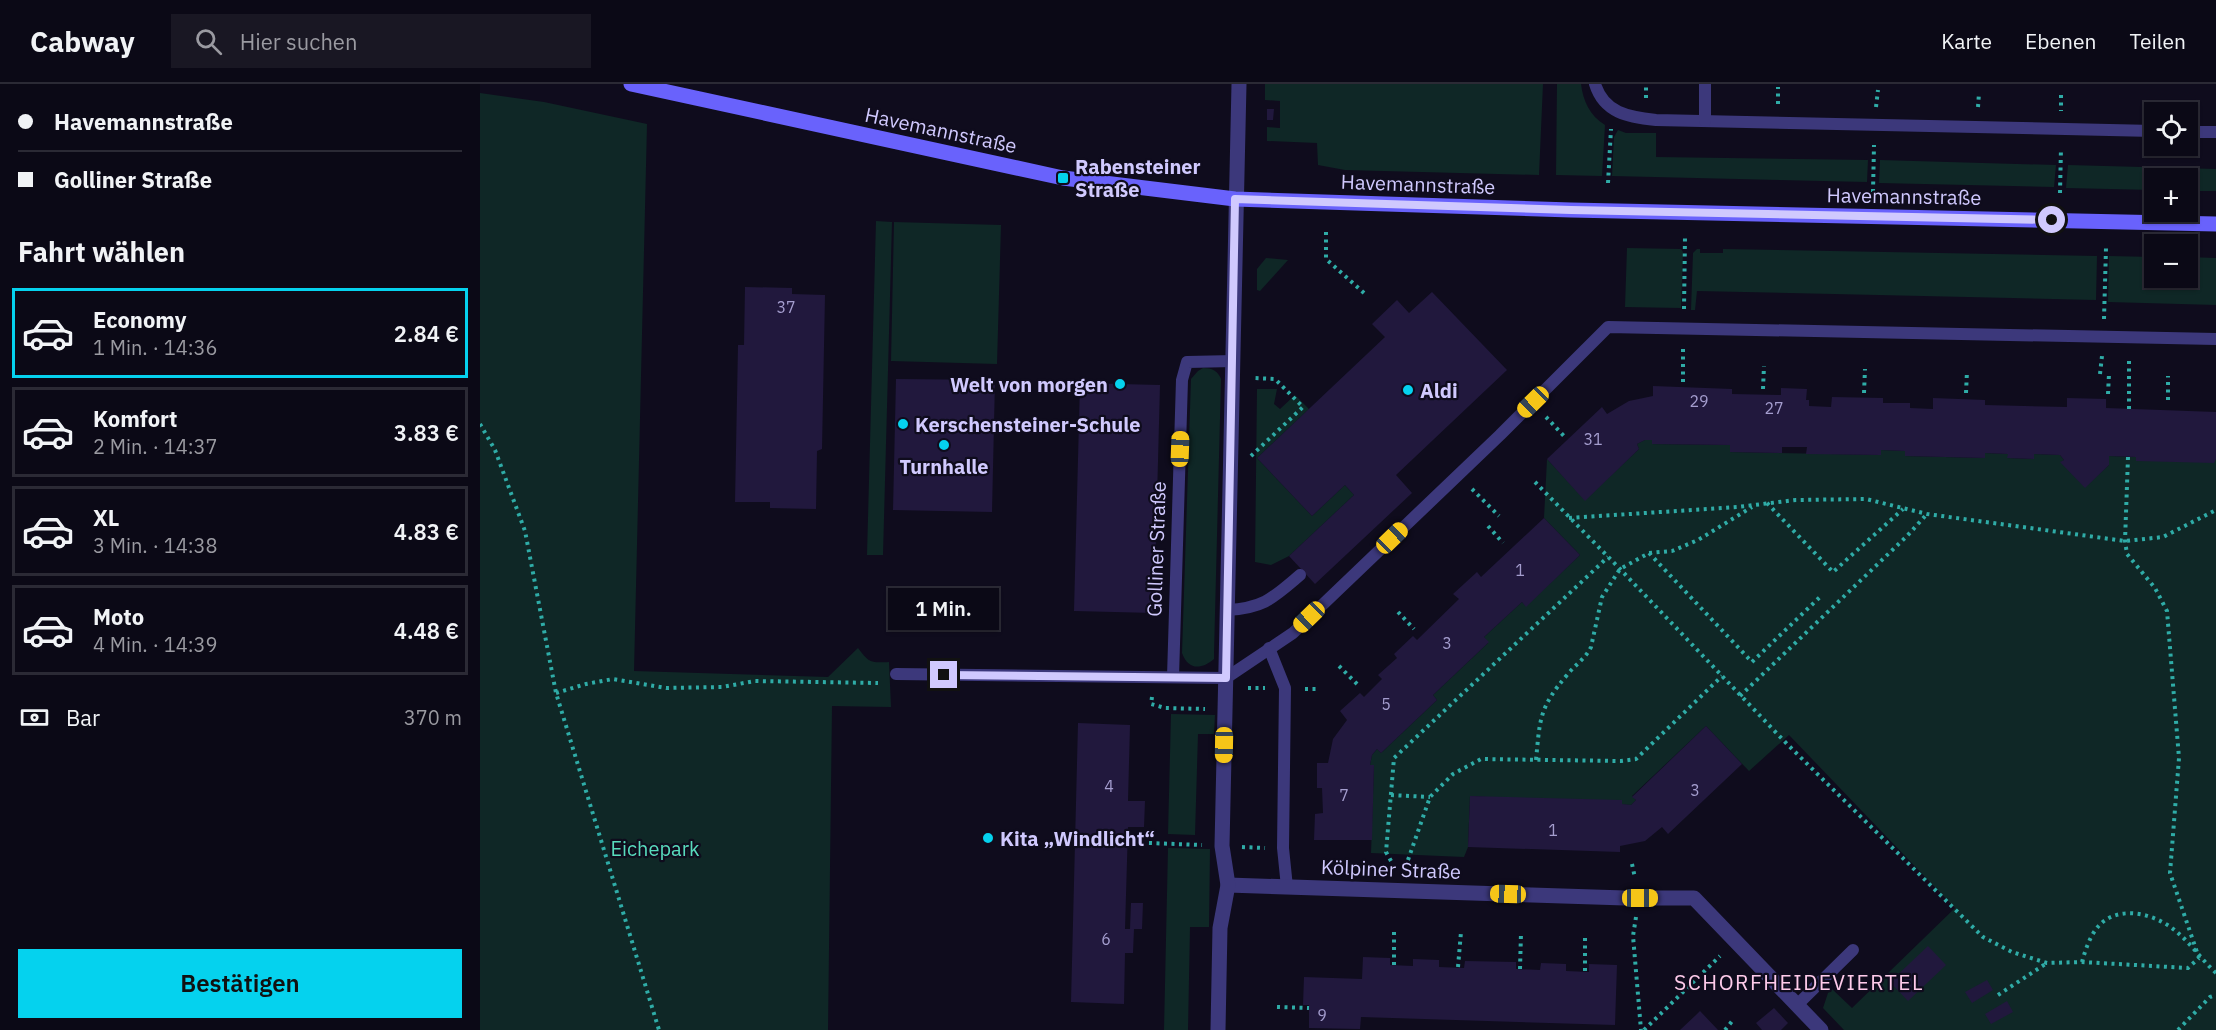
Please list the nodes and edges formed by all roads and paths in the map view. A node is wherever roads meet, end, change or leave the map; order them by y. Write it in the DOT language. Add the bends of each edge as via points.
graph roads {
  1 [pos="631,84"];
  2 [pos="1239,84"];
  3 [pos="1595,85"];
  4 [pos="1705,86"];
  5 [pos="2159,97"];
  6 [pos="2159,102"];
  7 [pos="1705,121"];
  8 [pos="1611,129"];
  9 [pos="2144,131"];
  10 [pos="2198,132"];
  11 [pos="2216,132"];
  12 [pos="1873,158"];
  13 [pos="2060,158"];
  14 [pos="1608,183"];
  15 [pos="1872,192"];
  16 [pos="2060,193"];
  17 [pos="1235,199"];
  18 [pos="2216,224"];
  19 [pos="1326,232"];
  20 [pos="2106,248"];
  21 [pos="1364,292"];
  22 [pos="2104,303"];
  23 [pos="2130,338"];
  24 [pos="2216,339"];
  25 [pos="1234,361"];
  26 [pos="1764,366"];
  27 [pos="1865,369"];
  28 [pos="1967,371"];
  29 [pos="2109,374"];
  30 [pos="2168,376"];
  31 [pos="1252,378"];
  32 [pos="1763,389"];
  33 [pos="1864,393"];
  34 [pos="1966,393"];
  35 [pos="2108,394"];
  36 [pos="2168,400"];
  37 [pos="1533,402"];
  38 [pos="2128,409"];
  39 [pos="480,424"];
  40 [pos="1564,436"];
  41 [pos="1251,456"];
  42 [pos="2128,457"];
  43 [pos="1458,474"];
  44 [pos="1535,482"];
  45 [pos="1767,503"];
  46 [pos="1755,505"];
  47 [pos="1903,508"];
  48 [pos="2216,510"];
  49 [pos="1927,514"];
  50 [pos="1499,516"];
  51 [pos="1568,518"];
  52 [pos="1488,526"];
  53 [pos="2125,541"];
  54 [pos="1503,543"];
  55 [pos="1649,553"];
  56 [pos="1608,557"];
  57 [pos="1620,569"];
  58 [pos="1300,574"];
  59 [pos="1821,596"];
  60 [pos="1227,610"];
  61 [pos="1398,612"];
  62 [pos="1414,629"];
  63 [pos="1269,648"];
  64 [pos="1339,666"];
  65 [pos="896,674"];
  66 [pos="1722,676"];
  67 [pos="1173,677"];
  68 [pos="1226,678"];
  69 [pos="879,683"];
  70 [pos="1358,685"];
  71 [pos="556,693"];
  72 [pos="1740,696"];
  73 [pos="1151,704"];
  74 [pos="1225,710"];
  75 [pos="1536,760"];
  76 [pos="1391,795"];
  77 [pos="1430,797"];
  78 [pos="1408,860"];
  79 [pos="1391,861"];
  80 [pos="1228,885"];
  81 [pos="1287,887"];
  82 [pos="1394,931"];
  83 [pos="1461,932"];
  84 [pos="1521,933"];
  85 [pos="1585,935"];
  86 [pos="1633,936"];
  87 [pos="1736,941"];
  88 [pos="1853,950"];
  89 [pos="2199,958"];
  90 [pos="2082,962"];
  91 [pos="2047,963"];
  92 [pos="1394,965"];
  93 [pos="1458,967"];
  94 [pos="1520,969"];
  95 [pos="1584,971"];
  96 [pos="2216,973"];
  97 [pos="1998,995"];
  98 [pos="2216,995"];
  99 [pos="1797,1005"];
  100 [pos="1277,1007"];
  101 [pos="1309,1008"];
  102 [pos="1733,1020"];
  103 [pos="659,1030"];
  104 [pos="1218,1030"];
  105 [pos="1643,1030"];
  106 [pos="1725,1030"];
  107 [pos="1821,1030"];
  108 [pos="2178,1030"];
  1 -- 17 [label="main road, Havemannstraße" via="1063,178"];
  2 -- 17 [label="street"];
  3 -- 7 [label="lane" via="1603,102 1617,112 1636,118"];
  4 -- 7 [label="lane"];
  5 -- 6 [label="path"];
  7 -- 9 [label="lane"];
  8 -- 14 [label="path"];
  10 -- 11 [label="lane"];
  12 -- 15 [label="path"];
  13 -- 16 [label="path"];
  17 -- 18 [label="main road, Havemannstraße"];
  17 -- 25 [label="street"];
  19 -- 21 [label="path" via="1326,259"];
  20 -- 22 [label="path"];
  23 -- 24 [label="lane"];
  23 -- 37 [label="lane" via="1608,327"];
  23 -- 38 [label="path"];
  25 -- 60 [label="street"];
  25 -- 67 [label="lane, Golliner Straße" via="1187,362 1182,380"];
  26 -- 32 [label="path"];
  27 -- 33 [label="path"];
  28 -- 34 [label="path"];
  29 -- 35 [label="path"];
  30 -- 36 [label="path"];
  31 -- 41 [label="path" via="1275,379 1303,407"];
  37 -- 40 [label="path"];
  37 -- 43 [label="lane"];
  39 -- 71 [label="path" via="495,450 525,531"];
  42 -- 53 [label="path"];
  43 -- 50 [label="path"];
  43 -- 63 [label="lane" via="1293,633"];
  44 -- 51 [label="path"];
  45 -- 46 [label="path"];
  45 -- 47 [label="path" via="1866,500"];
  45 -- 47 [label="path" via="1833,572"];
  46 -- 51 [label="path"];
  46 -- 55 [label="path" via="1698,540 1672,551"];
  47 -- 49 [label="path"];
  48 -- 53 [label="path" via="2163,537"];
  49 -- 53 [label="path"];
  49 -- 72 [label="path"];
  51 -- 56 [label="path"];
  52 -- 54 [label="path"];
  53 -- 89 [label="path" via="2127,554 2155,588 2167,611 2179,758 2170,873"];
  55 -- 57 [label="path"];
  55 -- 59 [label="path" via="1752,662"];
  56 -- 57 [label="path"];
  56 -- 76 [label="path" via="1394,758"];
  57 -- 66 [label="path"];
  57 -- 75 [label="path" via="1602,597 1588,654 1549,697 1542,713"];
  58 -- 60 [label="lane" via="1270,600 1249,609"];
  60 -- 68 [label="street"];
  61 -- 62 [label="path"];
  63 -- 68 [label="lane"];
  63 -- 81 [label="lane" via="1285,688 1283,848"];
  64 -- 70 [label="path"];
  65 -- 67 [label="lane"];
  66 -- 72 [label="path"];
  66 -- 75 [label="path" via="1636,759"];
  67 -- 68 [label="lane"];
  68 -- 74 [label="street"];
  69 -- 71 [label="path" via="755,681 722,687 666,688 613,679"];
  71 -- 103 [label="path"];
  72 -- 91 [label="path" via="1983,937"];
  73 -- 74 [label="path"];
  74 -- 80 [label="street" via="1222,846"];
  75 -- 77 [label="path" via="1481,759 1453,774"];
  76 -- 77 [label="path"];
  76 -- 79 [label="path" via="1386,852"];
  77 -- 78 [label="path"];
  80 -- 81 [label="street, Kölpiner Straße"];
  80 -- 104 [label="street" via="1220,928"];
  81 -- 87 [label="street, Kölpiner Straße" via="1694,898"];
  82 -- 92 [label="path"];
  83 -- 93 [label="path"];
  84 -- 94 [label="path"];
  85 -- 95 [label="path"];
  86 -- 105 [label="path"];
  87 -- 99 [label="street, Kölpiner Straße"];
  87 -- 105 [label="path"];
  88 -- 99 [label="lane"];
  89 -- 90 [label="path" via="2188,968"];
  89 -- 90 [label="path" via="2177,931 2144,914 2126,914 2107,919 2093,934"];
  89 -- 96 [label="path"];
  90 -- 91 [label="path"];
  91 -- 97 [label="path"];
  98 -- 108 [label="path"];
  99 -- 107 [label="street, Kölpiner Straße"];
  100 -- 101 [label="path"];
  102 -- 106 [label="path"];
}
